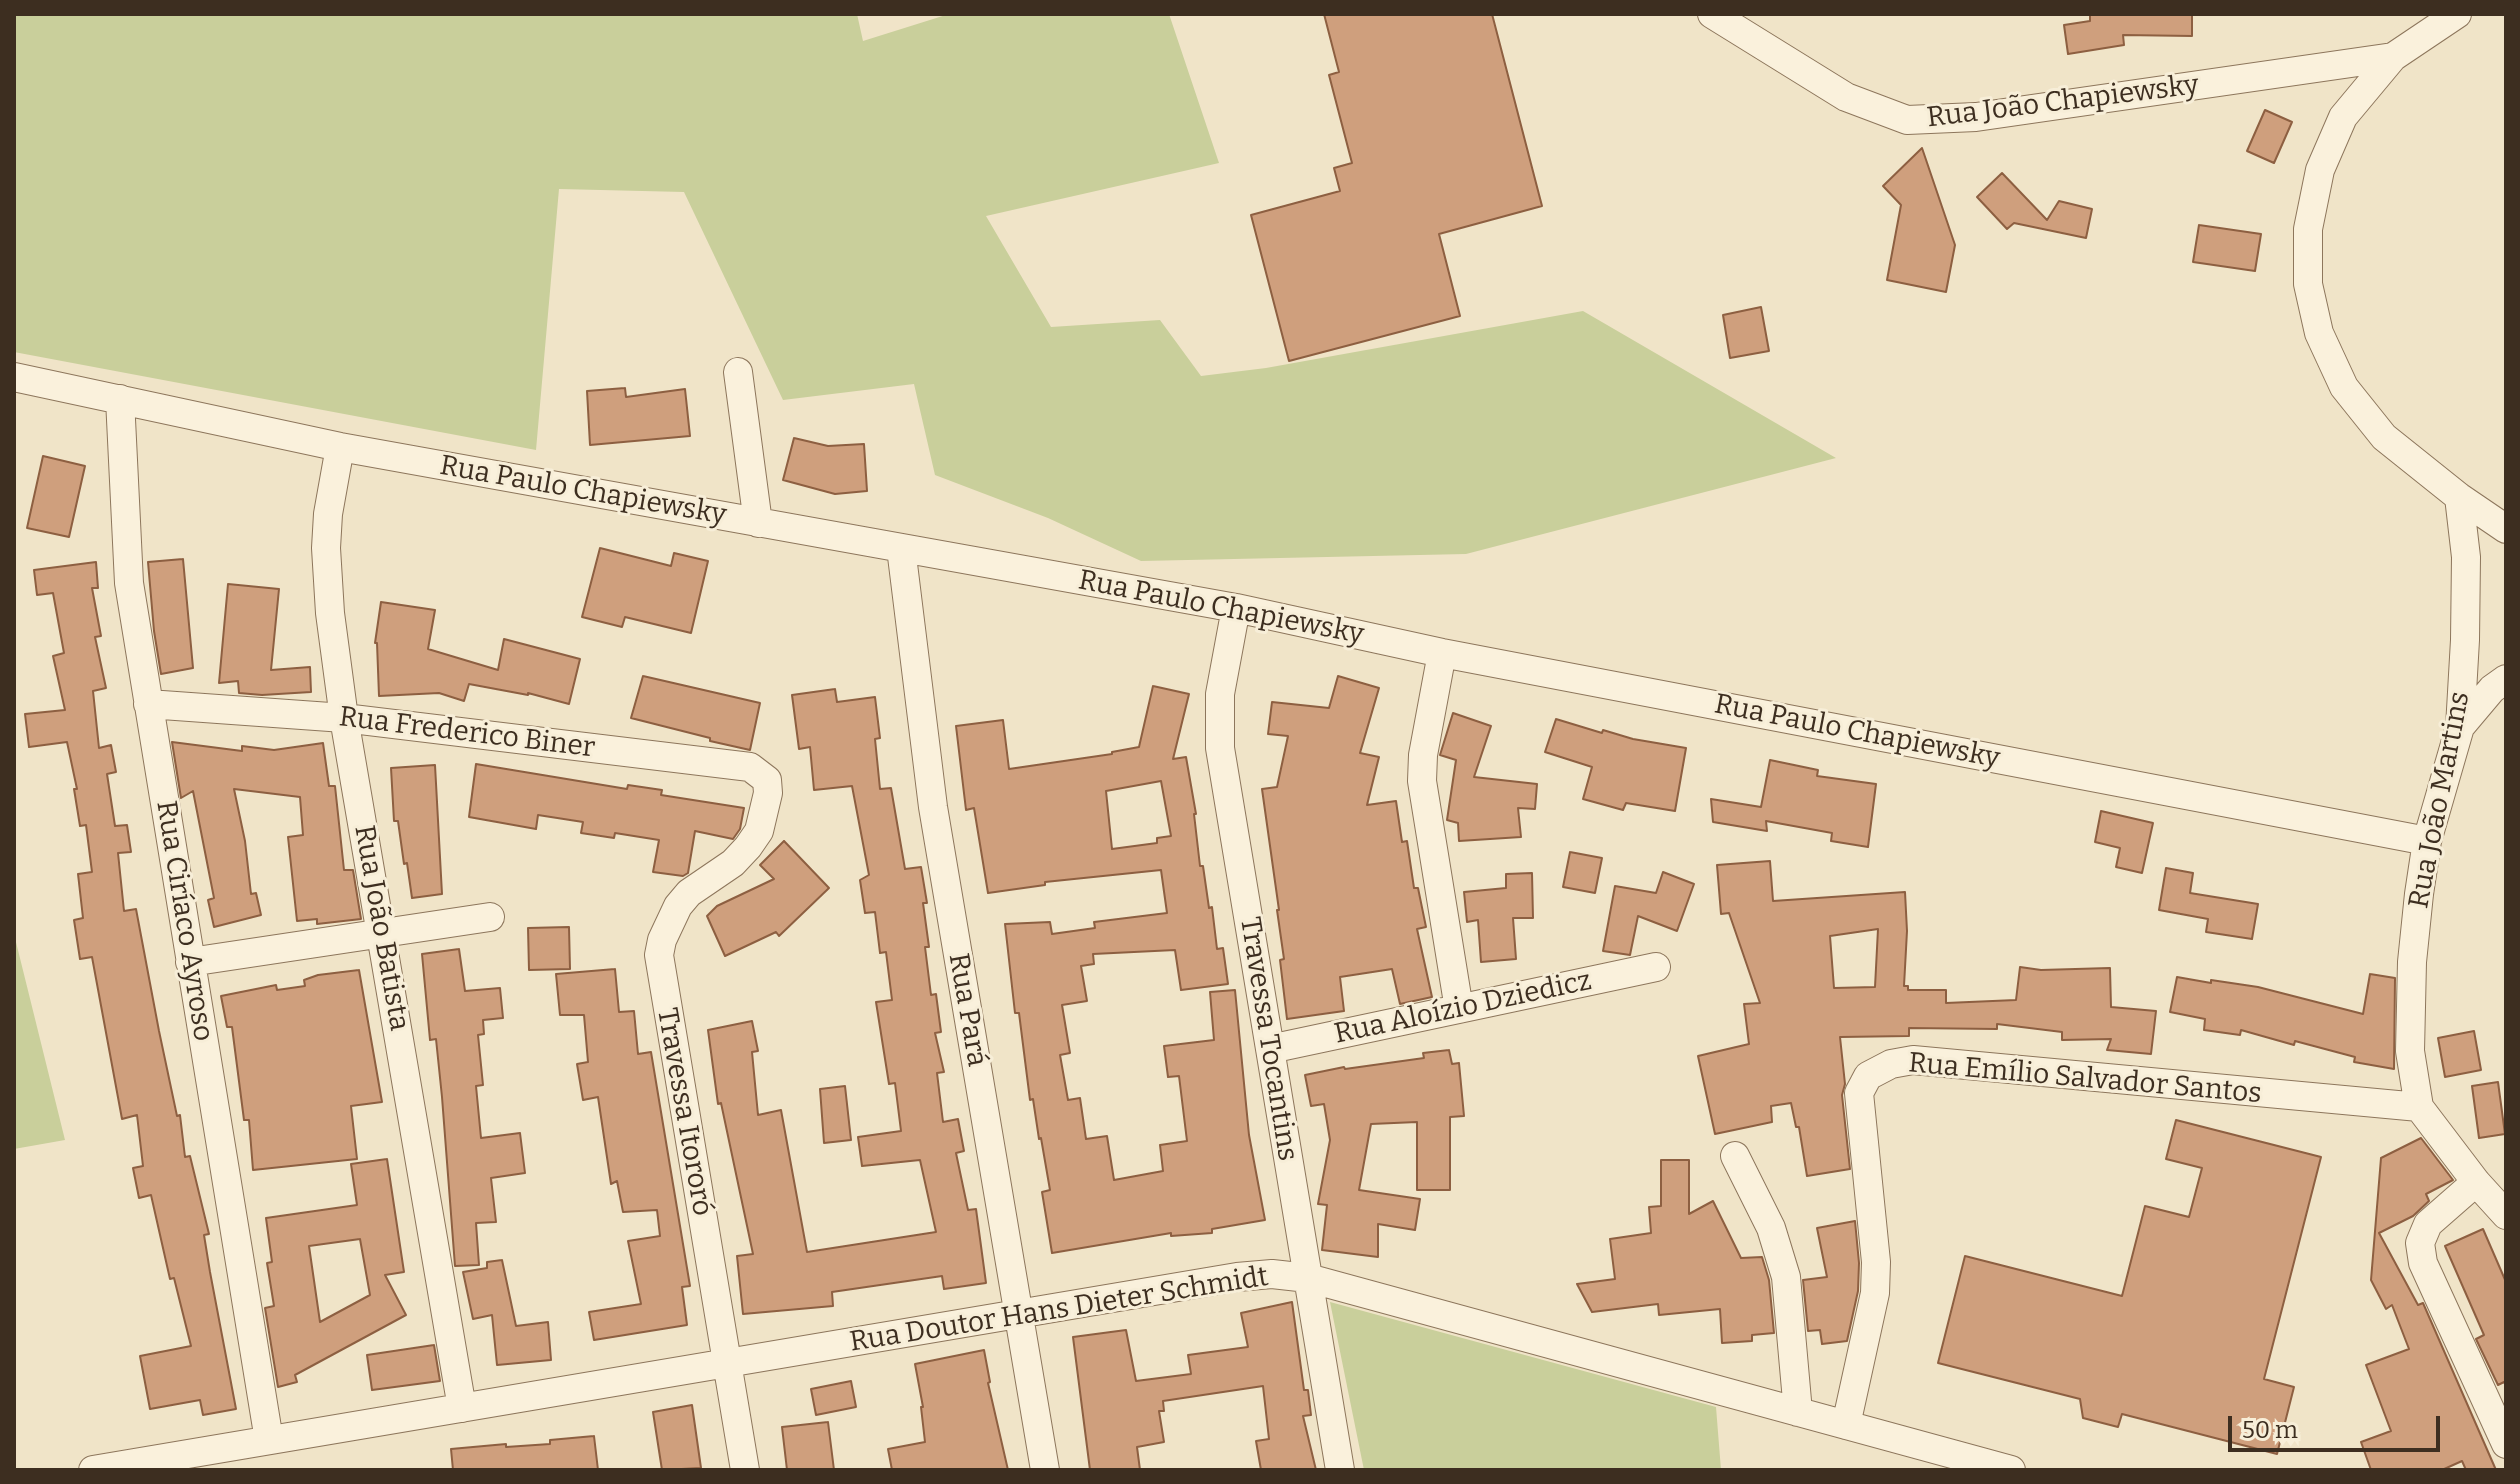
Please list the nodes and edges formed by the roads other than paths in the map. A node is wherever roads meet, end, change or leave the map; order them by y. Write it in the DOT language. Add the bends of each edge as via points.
graph roads {
  1 [pos="1712,14"];
  2 [pos="2457,14"];
  3 [pos="2393,57"];
  4 [pos="738,372"];
  5 [pos="14,377"];
  6 [pos="120,399"];
  7 [pos="340,447"];
  8 [pos="2459,497"];
  9 [pos="758,523"];
  10 [pos="2506,529"];
  11 [pos="901,548"];
  12 [pos="1236,608"];
  13 [pos="1442,653"];
  14 [pos="2506,679"];
  15 [pos="148,704"];
  16 [pos="344,718"];
  17 [pos="2460,727"];
  18 [pos="768,793"];
  19 [pos="2427,841"];
  20 [pos="490,917"];
  21 [pos="383,933"];
  22 [pos="190,962"];
  23 [pos="1656,967"];
  24 [pos="1459,1009"];
  25 [pos="1270,1049"];
  26 [pos="2419,1107"];
  27 [pos="1735,1156"];
  28 [pos="2476,1182"];
  29 [pos="2506,1215"];
  30 [pos="1308,1278"];
  31 [pos="1019,1314"];
  32 [pos="726,1363"];
  33 [pos="462,1408"];
  34 [pos="1798,1412"];
  35 [pos="1846,1425"];
  36 [pos="269,1440"];
  37 [pos="2506,1444"];
  38 [pos="1922,1446"];
  39 [pos="164,1464"];
  40 [pos="93,1470"];
  41 [pos="745,1470"];
  42 [pos="1045,1470"];
  43 [pos="1340,1470"];
  44 [pos="1950,1470"];
  45 [pos="2011,1470"];
  1 -- 3 [label="street, Rua João Chapiewsky" via="1846,97 1907,120 1989,116"];
  2 -- 3 [label="street"];
  3 -- 8 [label="street" via="2343,117 2320,170 2308,229 2308,284 2319,333 2344,387 2384,437"];
  4 -- 9 [label="street"];
  5 -- 6 [label="street, Rua Paulo Chapiewsky"];
  6 -- 7 [label="street, Rua Paulo Chapiewsky"];
  6 -- 15 [label="street, Rua Ciríaco Ayroso" via="129,583"];
  7 -- 9 [label="street, Rua Paulo Chapiewsky"];
  7 -- 16 [label="street, Rua João Batista" via="328,514 326,571"];
  8 -- 10 [label="street"];
  8 -- 17 [label="street, Rua João Martins" via="2466,557"];
  9 -- 11 [label="street, Rua Paulo Chapiewsky"];
  11 -- 12 [label="street, Rua Paulo Chapiewsky"];
  11 -- 31 [label="street, Rua Pará" via="933,807"];
  12 -- 13 [label="street, Rua Paulo Chapiewsky"];
  12 -- 25 [label="street, Travessa Tocantins" via="1220,694 1220,748"];
  13 -- 19 [label="street, Rua Paulo Chapiewsky"];
  13 -- 24 [label="street" via="1422,781"];
  14 -- 17 [label="street"];
  15 -- 16 [label="street, Rua Frederico Biner"];
  15 -- 22 [label="street, Rua Ciríaco Ayroso"];
  16 -- 18 [label="street, Rua Frederico Biner" via="750,767 767,780"];
  16 -- 21 [label="street, Rua João Batista"];
  17 -- 19 [label="street, Rua João Martins"];
  18 -- 32 [label="street, Travessa Itororó" via="759,831 733,863 678,906 659,955"];
  19 -- 26 [label="street, Rua João Martins" via="2412,962 2410,1051"];
  20 -- 21 [label="street"];
  21 -- 22 [label="street"];
  21 -- 33 [label="street, Rua João Batista"];
  22 -- 36 [label="street, Rua Ciríaco Ayroso"];
  23 -- 24 [label="street, Rua Aloízio Dziedicz"];
  24 -- 25 [label="street, Rua Aloízio Dziedicz"];
  25 -- 30 [label="street, Travessa Tocantins"];
  26 -- 28 [label="street, Rua João Martins"];
  26 -- 35 [label="street, Rua Emílio Salvador Santos" via="1913,1060 1868,1076 1859,1093 1875,1293"];
  27 -- 34 [label="street" via="1771,1228 1786,1277"];
  28 -- 29 [label="street, Rua João Martins"];
  28 -- 37 [label="street" via="2428,1224 2420,1243 2423,1263"];
  30 -- 31 [label="street, Rua Doutor Hans Dieter Schmidt" via="1237,1277"];
  30 -- 34 [label="street, Rua Doutor Hans Dieter Schmidt"];
  30 -- 43 [label="street, Travessa Tocantins"];
  31 -- 32 [label="street, Rua Doutor Hans Dieter Schmidt"];
  31 -- 42 [label="street, Rua Pará"];
  32 -- 33 [label="street, Rua Doutor Hans Dieter Schmidt"];
  32 -- 41 [label="street, Travessa Itororó"];
  33 -- 36 [label="street, Rua Doutor Hans Dieter Schmidt"];
  34 -- 35 [label="street, Rua Doutor Hans Dieter Schmidt"];
  35 -- 38 [label="street, Rua Doutor Hans Dieter Schmidt"];
  36 -- 39 [label="street, Rua Doutor Hans Dieter Schmidt"];
  38 -- 44 [label="street"];
  38 -- 45 [label="street, Rua Doutor Hans Dieter Schmidt"];
  39 -- 40 [label="street, Rua Doutor Hans Dieter Schmidt"];
}
